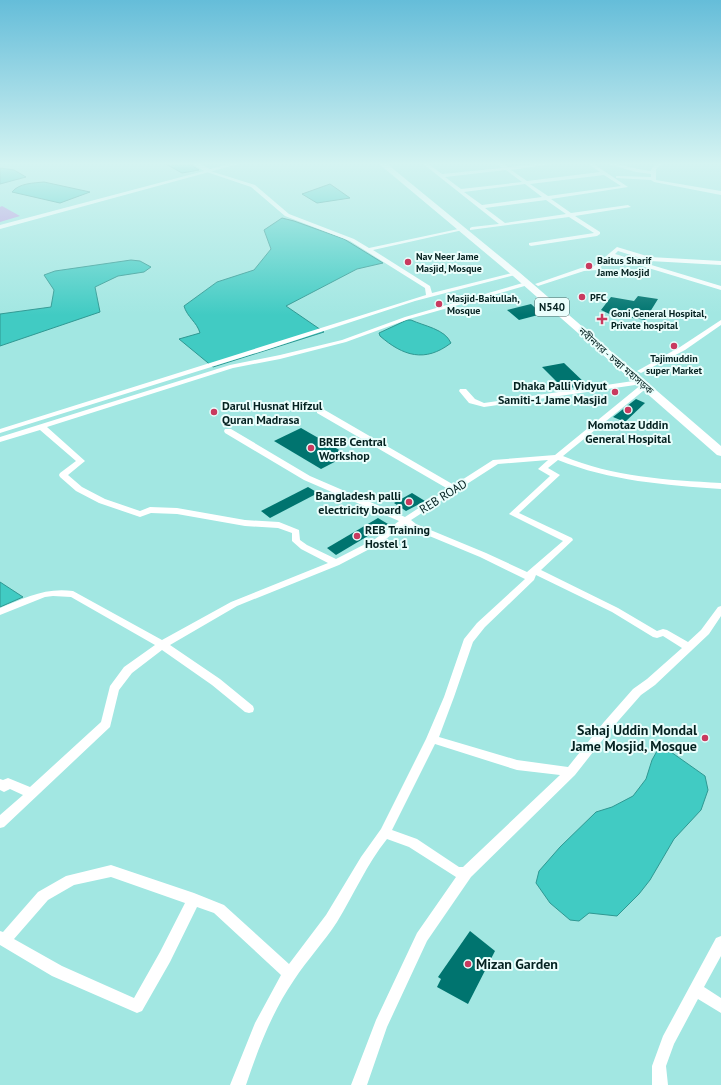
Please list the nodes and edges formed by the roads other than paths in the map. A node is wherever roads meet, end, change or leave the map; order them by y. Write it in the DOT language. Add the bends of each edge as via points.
graph roads {
  1 [pos="53,214"];
  2 [pos="287,214"];
  3 [pos="443,214"];
  4 [pos="454,214"];
  5 [pos="489,214"];
  6 [pos="580,214"];
  7 [pos="570,215"];
  8 [pos="504,225"];
  9 [pos="0,228"];
  10 [pos="462,229"];
  11 [pos="472,229"];
  12 [pos="531,244"];
  13 [pos="367,250"];
  14 [pos="611,255"];
  15 [pos="721,262"];
  16 [pos="516,274"];
  17 [pos="526,284"];
  18 [pos="538,284"];
  19 [pos="721,288"];
  20 [pos="429,296"];
  21 [pos="721,322"];
  22 [pos="641,371"];
  23 [pos="642,384"];
  24 [pos="463,391"];
  25 [pos="320,411"];
  26 [pos="42,427"];
  27 [pos="0,431"];
  28 [pos="228,431"];
  29 [pos="0,440"];
  30 [pos="721,440"];
  31 [pos="721,452"];
  32 [pos="557,457"];
  33 [pos="721,486"];
  34 [pos="454,489"];
  35 [pos="405,520"];
  36 [pos="336,563"];
  37 [pos="532,574"];
  38 [pos="721,609"];
  39 [pos="0,612"];
  40 [pos="162,645"];
  41 [pos="688,647"];
  42 [pos="249,709"];
  43 [pos="432,739"];
  44 [pos="572,772"];
  45 [pos="0,784"];
  46 [pos="31,793"];
  47 [pos="0,822"];
  48 [pos="385,833"];
  49 [pos="466,872"];
  50 [pos="194,899"];
  51 [pos="2,939"];
  52 [pos="721,942"];
  53 [pos="290,974"];
  54 [pos="695,989"];
  55 [pos="721,1006"];
  56 [pos="238,1085"];
  57 [pos="359,1085"];
  58 [pos="660,1085"];
  1 -- 9 [label="street"];
  2 -- 13 [label="street" via="352,240"];
  3 -- 10 [label="highway, নবীনগর - চন্দ্রা মহাসড়ক / N540"];
  4 -- 11 [label="highway, নবীনগর - চন্দ্রা মহাসড়ক / N540"];
  5 -- 8 [label="street"];
  6 -- 7 [label="street"];
  7 -- 8 [label="street"];
  7 -- 12 [label="street" via="598,233"];
  8 -- 11 [label="street"];
  10 -- 13 [label="street"];
  10 -- 16 [label="highway, নবীনগর - চন্দ্রা মহাসড়ক / N540"];
  11 -- 18 [label="highway, নবীনগর - চন্দ্রা মহাসড়ক / N540"];
  13 -- 20 [label="street" via="428,287"];
  14 -- 15 [label="street" via="617,249 650,259"];
  14 -- 18 [label="street" via="595,268 583,269"];
  14 -- 19 [label="street"];
  16 -- 17 [label="highway, নবীনগর - চন্দ্রা মহাসড়ক / N540"];
  16 -- 20 [label="street"];
  17 -- 23 [label="highway, নবীনগর - চন্দ্রা মহাসড়ক / N540"];
  17 -- 26 [label="street" via="407,318 344,341 232,366"];
  18 -- 22 [label="highway, নবীনগর - চন্দ্রা মহাসড়ক / N540"];
  20 -- 27 [label="street"];
  21 -- 22 [label="street" via="700,338"];
  22 -- 30 [label="highway, নবীনগর - চন্দ্রা মহাসড়ক / N540"];
  23 -- 24 [label="street" via="484,405 472,402"];
  23 -- 31 [label="highway, নবীনগর - চন্দ্রা মহাসড়ক / N540"];
  23 -- 32 [label="street"];
  25 -- 34 [label="street"];
  26 -- 29 [label="street"];
  26 -- 36 [label="street" via="81,461 63,475 79,489 102,501 140,514 150,510 177,511 245,523 279,525 296,532 296,541 304,547"];
  28 -- 35 [label="street" via="307,478"];
  32 -- 33 [label="street" via="604,473 629,478"];
  32 -- 34 [label="street, REB ROAD" via="496,462"];
  32 -- 37 [label="street" via="542,469 556,475 513,514 569,540"];
  34 -- 35 [label="street, REB ROAD"];
  35 -- 36 [label="street, REB ROAD" via="378,541"];
  35 -- 37 [label="street" via="413,526"];
  36 -- 40 [label="street, REB ROAD" via="234,604"];
  37 -- 41 [label="street" via="615,610 656,635 663,632"];
  37 -- 43 [label="street" via="531,578 481,625 468,641"];
  38 -- 41 [label="street" via="705,632"];
  39 -- 40 [label="street" via="45,593 59,591 74,594"];
  40 -- 42 [label="street" via="216,682"];
  40 -- 46 [label="street, REB ROAD" via="128,670 114,689 106,724"];
  41 -- 44 [label="street" via="637,692"];
  43 -- 44 [label="street" via="517,764"];
  43 -- 48 [label="street"];
  44 -- 49 [label="street"];
  45 -- 46 [label="street" via="4,787 8,783"];
  46 -- 47 [label="street, REB ROAD"];
  48 -- 49 [label="street" via="413,843 457,872"];
  48 -- 53 [label="street" via="375,845 336,912"];
  49 -- 57 [label="street" via="422,937 381,1024"];
  50 -- 51 [label="street" via="111,871 71,880 43,896"];
  50 -- 51 [label="street" via="137,1006 57,971"];
  50 -- 53 [label="street" via="219,909"];
  52 -- 54 [label="street"];
  53 -- 56 [label="street" via="271,1004"];
  54 -- 55 [label="street"];
  54 -- 58 [label="street" via="668,1041 659,1066"];
}
